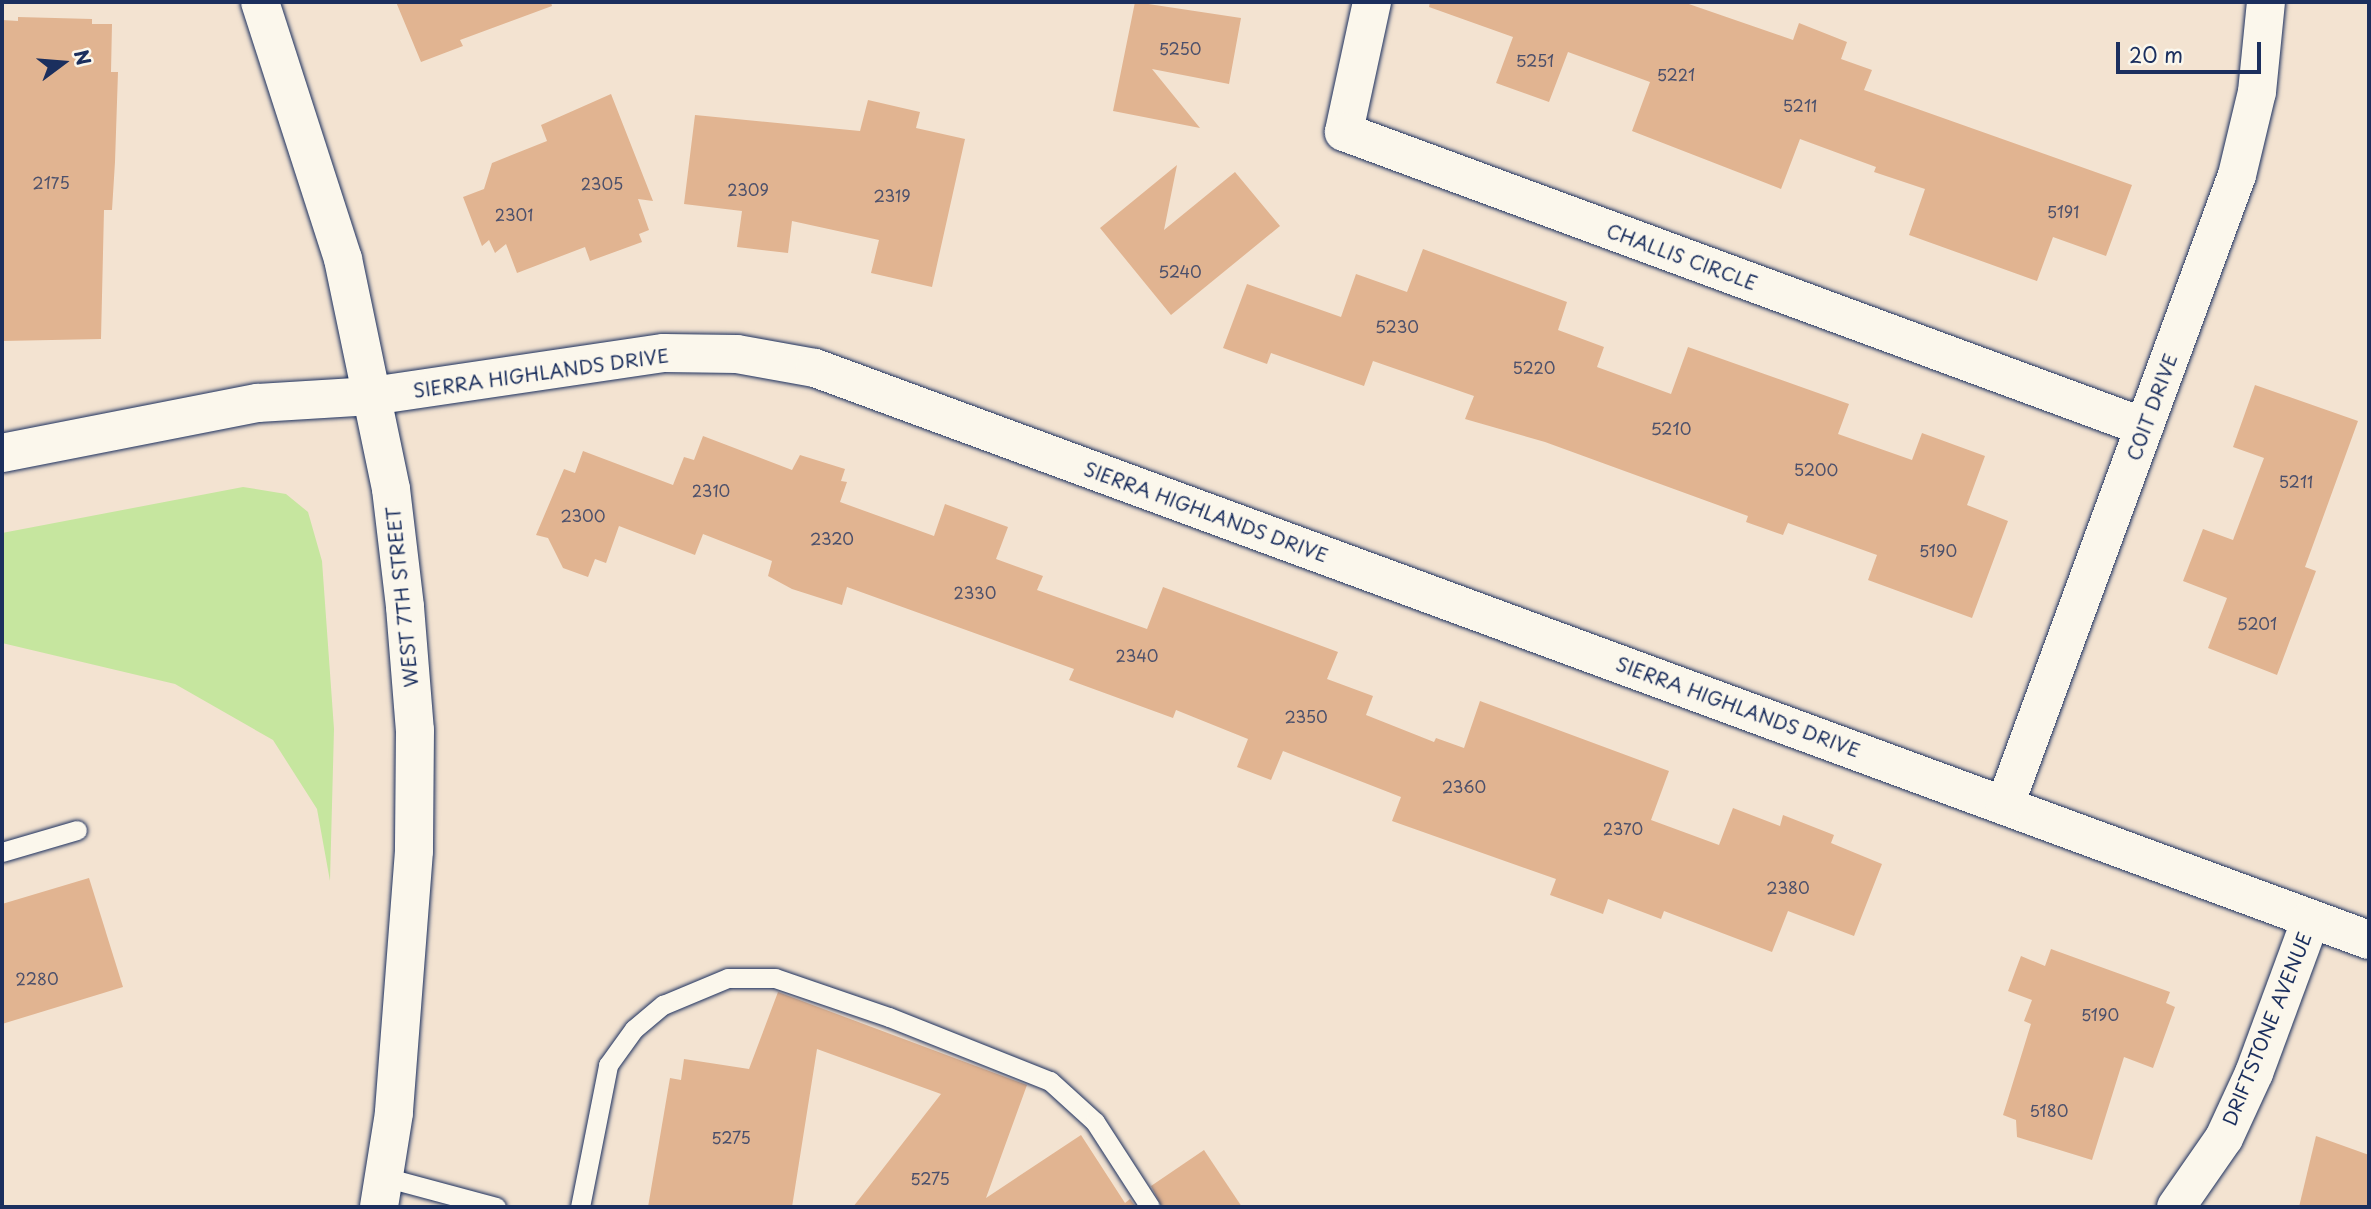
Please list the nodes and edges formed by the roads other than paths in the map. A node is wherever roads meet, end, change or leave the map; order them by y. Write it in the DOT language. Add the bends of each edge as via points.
graph roads {
  1 [pos="260,2"];
  2 [pos="1372,2"];
  3 [pos="2266,2"];
  4 [pos="372,396"];
  5 [pos="2144,428"];
  6 [pos="2,453"];
  7 [pos="2005,805"];
  8 [pos="77,830"];
  9 [pos="2,852"];
  10 [pos="2311,919"];
  11 [pos="2369,940"];
  12 [pos="381,1192"];
  13 [pos="496,1207"];
  14 [pos="580,1207"];
  15 [pos="1150,1207"];
  16 [pos="2176,1207"];
  1 -- 4 [label="street, WEST 7TH STREET" via="343,259"];
  2 -- 5 [label="street, CHALLIS CIRCLE" via="1344,132"];
  3 -- 5 [label="street, COIT DRIVE" via="2258,92 2237,175"];
  4 -- 6 [label="street, SIERRA HIGHLANDS DRIVE" via="258,403"];
  4 -- 7 [label="street, SIERRA HIGHLANDS DRIVE" via="664,353 737,354 815,368"];
  4 -- 12 [label="street, WEST 7TH STREET" via="391,489 415,730 407,975"];
  5 -- 7 [label="street, COIT DRIVE"];
  7 -- 10 [label="street, SIERRA HIGHLANDS DRIVE"];
  8 -- 9 [label="lane"];
  10 -- 11 [label="street, SIERRA HIGHLANDS DRIVE"];
  10 -- 16 [label="street, DRIFTSTONE AVENUE" via="2254,1073 2224,1138"];
  12 -- 13 [label="lane"];
  14 -- 15 [label="lane" via="608,1065 634,1028 663,1005 728,978 775,978 1050,1081 1095,1122"];
}
